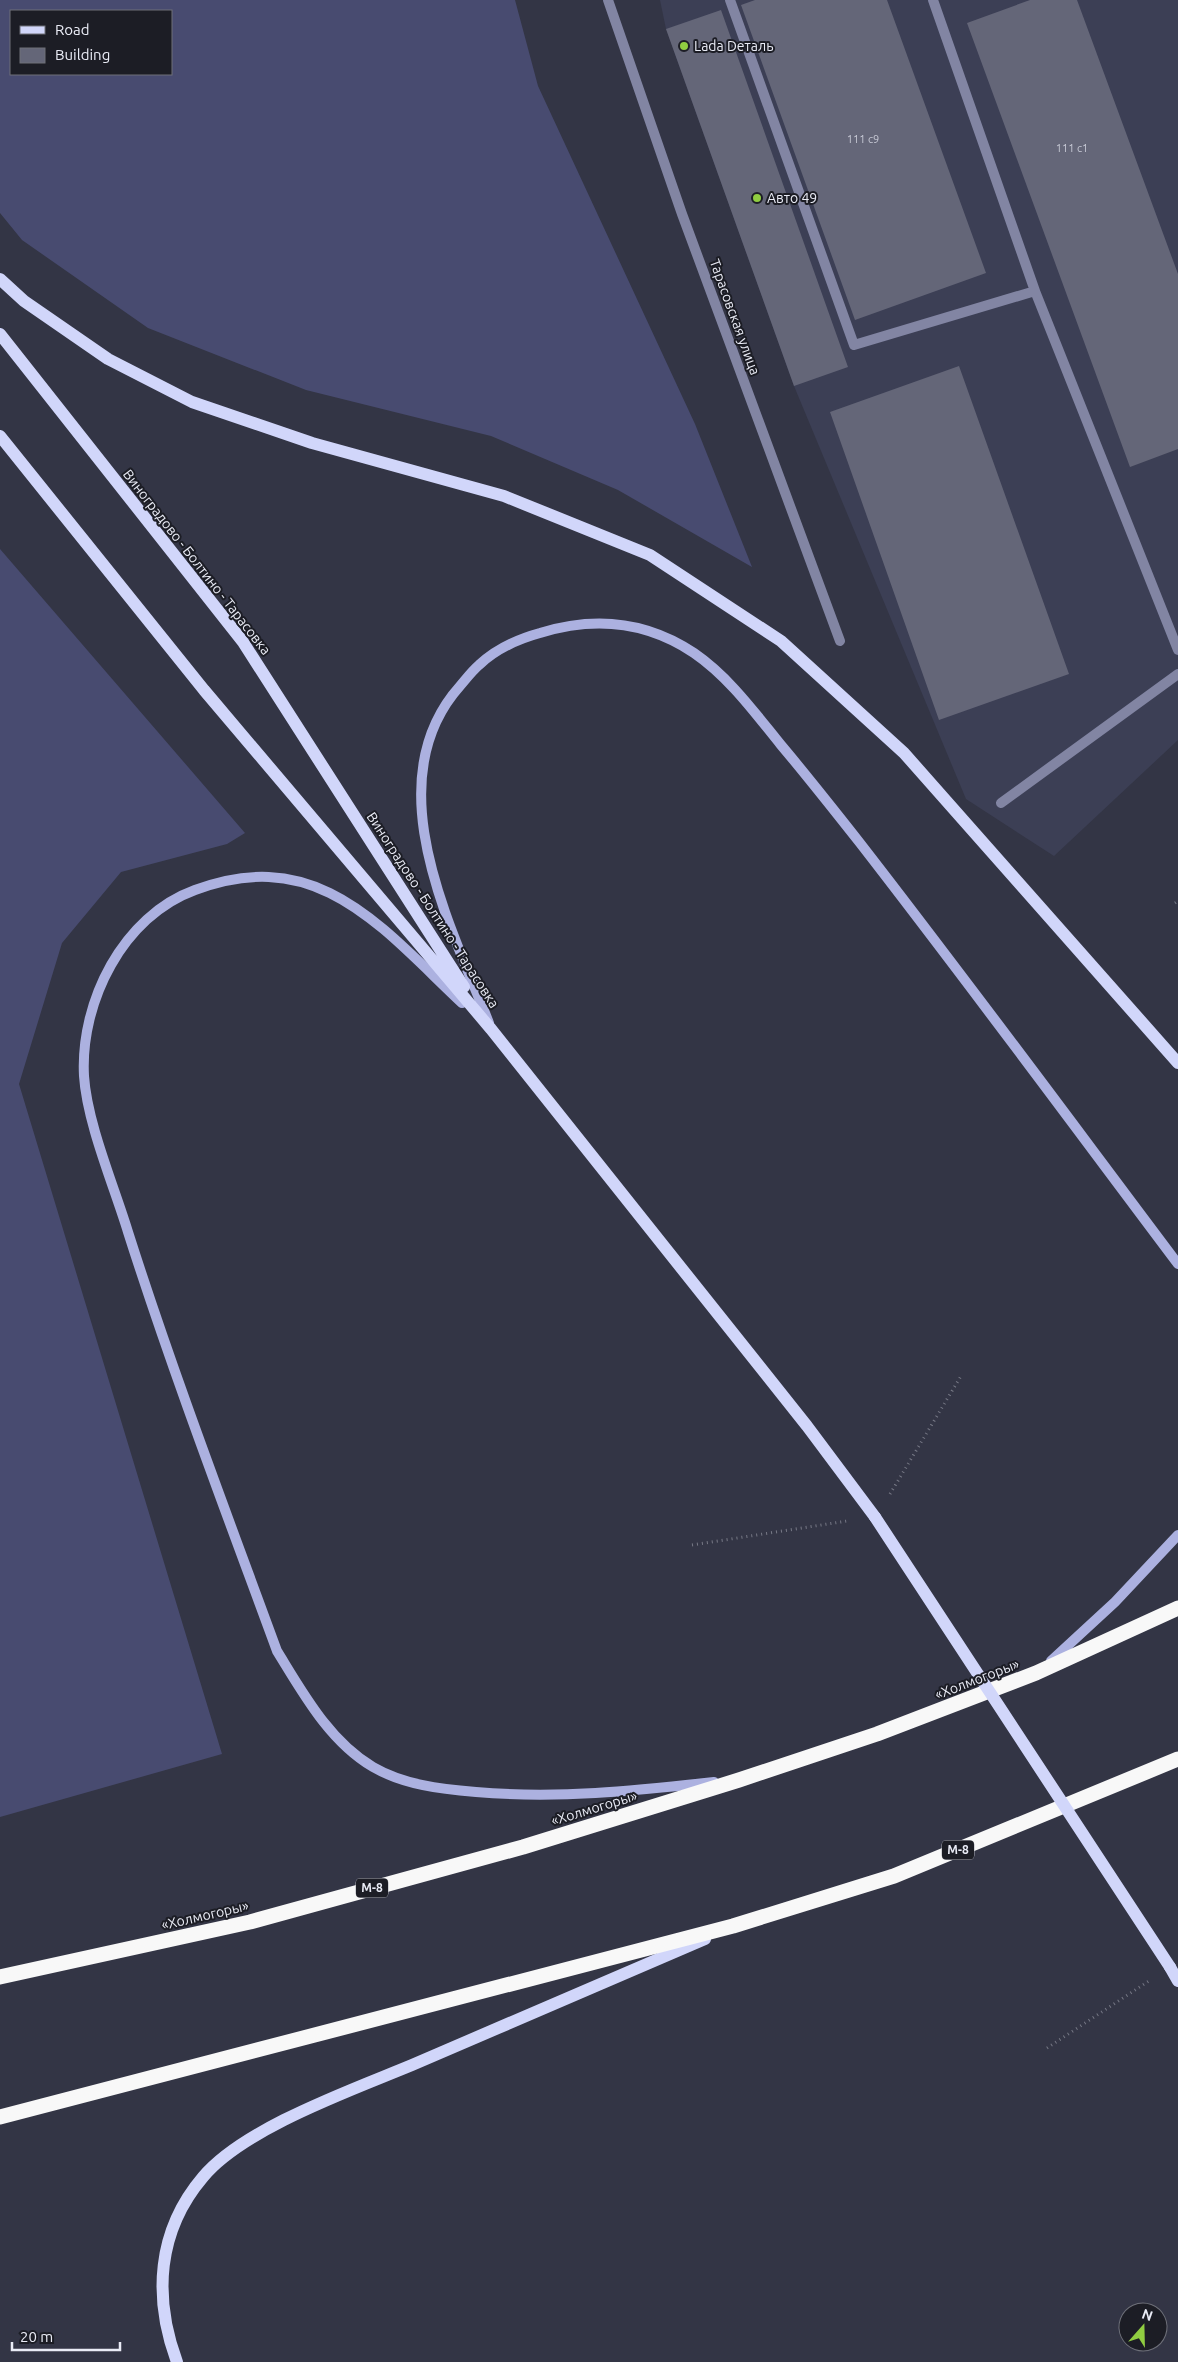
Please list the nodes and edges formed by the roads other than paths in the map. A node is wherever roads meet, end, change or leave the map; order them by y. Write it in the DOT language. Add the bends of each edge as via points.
graph roads {
  1 [pos="608,0"];
  2 [pos="730,0"];
  3 [pos="933,0"];
  4 [pos="0,279"];
  5 [pos="1035,291"];
  6 [pos="0,334"];
  7 [pos="0,436"];
  8 [pos="840,642"];
  9 [pos="1178,650"];
  10 [pos="1178,674"];
  11 [pos="1001,803"];
  12 [pos="491,1029"];
  13 [pos="1178,1063"];
  14 [pos="1178,1264"];
  15 [pos="1178,1535"];
  16 [pos="1178,1608"];
  17 [pos="1036,1673"];
  18 [pos="1178,1759"];
  19 [pos="739,1780"];
  20 [pos="733,1926"];
  21 [pos="0,1977"];
  22 [pos="1178,1981"];
  23 [pos="0,2117"];
  24 [pos="177,2362"];
  1 -- 8 [label="street, Тарасовская улица" via="682,214"];
  2 -- 5 [label="street" via="854,344"];
  3 -- 5 [label="street"];
  4 -- 13 [label="main road" via="24,301 108,360 192,402 312,443 504,496 650,555 782,641 904,753"];
  5 -- 9 [label="street"];
  6 -- 12 [label="main road, Виноградово - Болтино - Тарасовка" via="243,642"];
  7 -- 12 [label="main road, Виноградово - Болтино - Тарасовка" via="204,690"];
  10 -- 11 [label="street"];
  12 -- 14 [label="street" via="436,887 426,843 421,802 422,766 431,732 451,695 479,664 516,640 567,624 612,622 654,632 694,653 728,682 767,727 945,953"];
  12 -- 19 [label="street" via="371,918 342,897 300,881 264,875 229,878 192,891 163,907 136,931 116,955 92,1011 86,1044 84,1076 89,1109 144,1282 277,1651 310,1706 342,1743 373,1767 414,1784 460,1791 536,1796 595,1794"];
  12 -- 22 [label="main road, bridge" via="876,1517"];
  15 -- 17 [label="street" via="1069,1646"];
  16 -- 17 [label="highway, «Холмогоры» / М-8"];
  17 -- 19 [label="highway, «Холмогоры» / М-8" via="877,1734"];
  18 -- 20 [label="highway, М-8" via="894,1876"];
  19 -- 21 [label="highway, «Холмогоры» / М-8" via="523,1847 260,1920"];
  20 -- 23 [label="highway, М-8"];
  20 -- 24 [label="main road" via="332,2099 229,2151 203,2177 180,2209 164,2251 162,2288 165,2319"];
}
